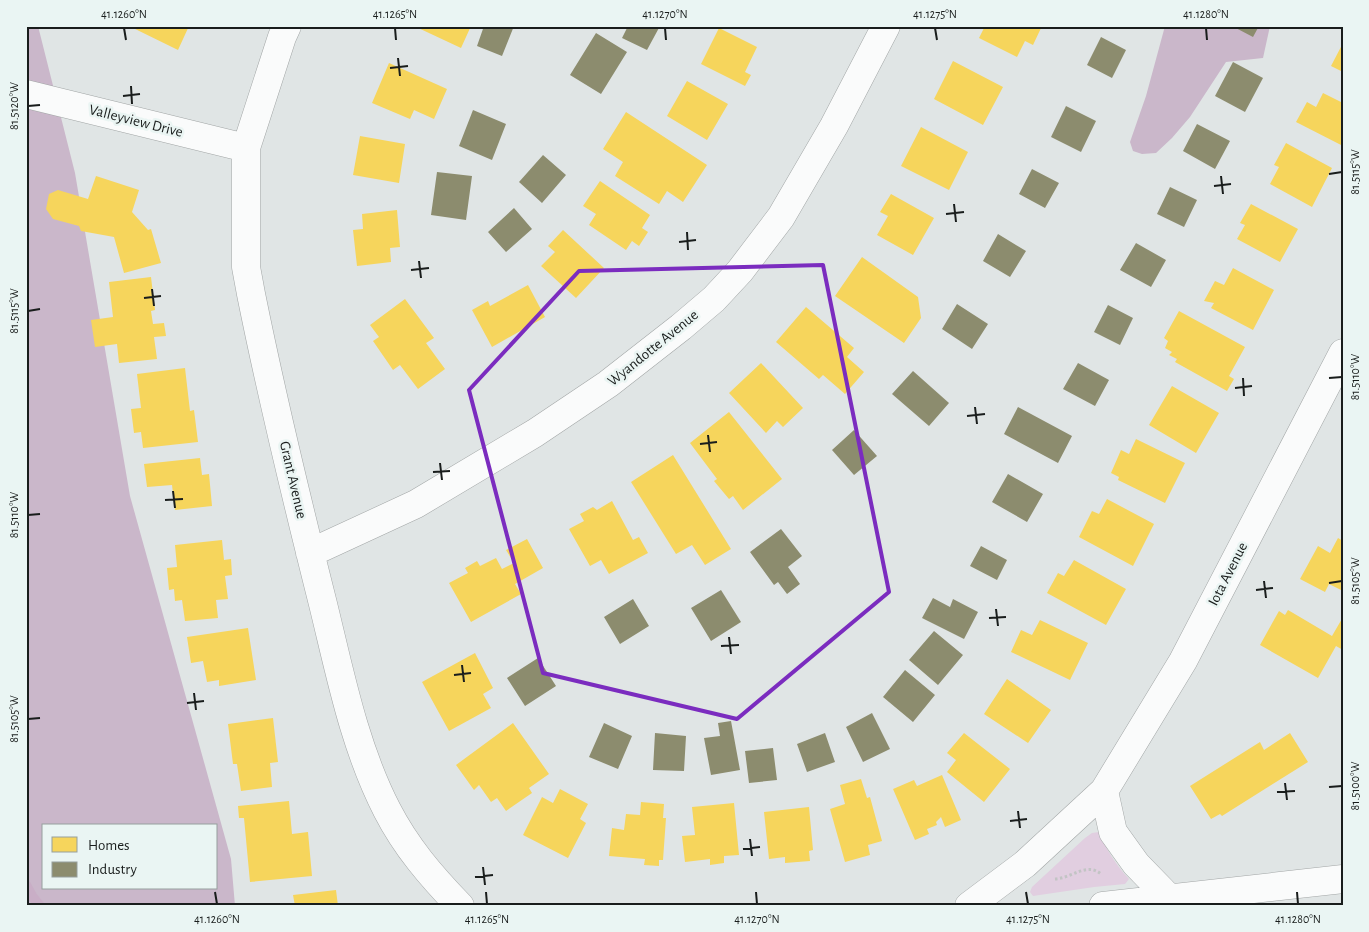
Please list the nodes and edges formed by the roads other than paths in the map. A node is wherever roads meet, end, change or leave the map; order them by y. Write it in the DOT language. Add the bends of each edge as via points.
graph roads {
  1 [pos="287,26"];
  2 [pos="886,26"];
  3 [pos="26,94"];
  4 [pos="246,148"];
  5 [pos="1343,353"];
  6 [pos="310,553"];
  7 [pos="1104,791"];
  8 [pos="1343,879"];
  9 [pos="1169,898"];
  10 [pos="460,906"];
  11 [pos="970,906"];
  12 [pos="1103,906"];
  1 -- 4 [label="street, Grant Avenue"];
  2 -- 6 [label="street, Wyandotte Avenue" via="834,126 781,217 714,299 608,384 535,433 416,504"];
  3 -- 4 [label="street, Valleyview Drive"];
  4 -- 6 [label="street, Grant Avenue" via="246,267"];
  5 -- 7 [label="street, Iota Avenue" via="1183,661"];
  6 -- 10 [label="street, Grant Avenue" via="365,760 404,841"];
  7 -- 9 [label="street" via="1114,832 1136,864"];
  7 -- 11 [label="street, Iota Avenue" via="1025,864"];
  8 -- 9 [label="street"];
  9 -- 12 [label="street"];
}
